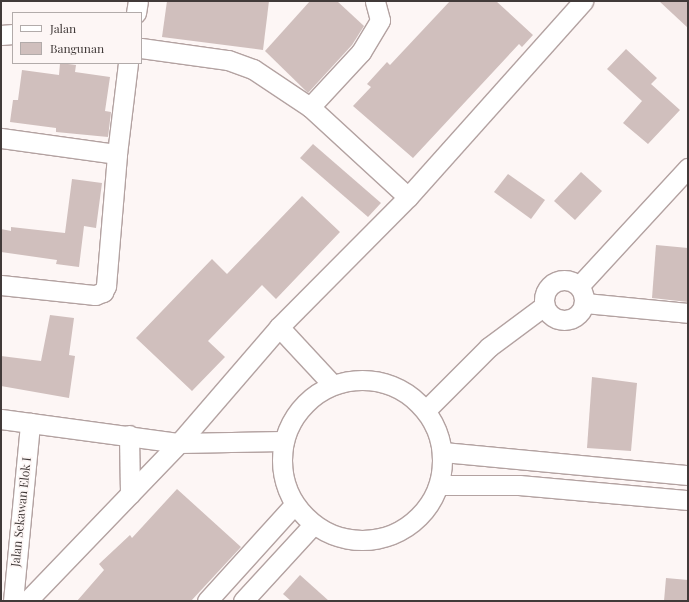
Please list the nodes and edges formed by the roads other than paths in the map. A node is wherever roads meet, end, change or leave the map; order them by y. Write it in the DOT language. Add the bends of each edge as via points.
graph roads {
  1 [pos="138,1"];
  2 [pos="375,1"];
  3 [pos="574,4"];
  4 [pos="136,12"];
  5 [pos="12,34"];
  6 [pos="1,35"];
  7 [pos="142,48"];
  8 [pos="128,64"];
  9 [pos="310,107"];
  10 [pos="1,138"];
  11 [pos="116,154"];
  12 [pos="688,168"];
  13 [pos="408,197"];
  14 [pos="1,285"];
  15 [pos="582,294"];
  16 [pos="544,306"];
  17 [pos="688,314"];
  18 [pos="280,327"];
  19 [pos="332,384"];
  20 [pos="426,410"];
  21 [pos="1,419"];
  22 [pos="30,423"];
  23 [pos="129,435"];
  24 [pos="283,441"];
  25 [pos="179,443"];
  26 [pos="443,452"];
  27 [pos="688,475"];
  28 [pos="440,485"];
  29 [pos="130,494"];
  30 [pos="688,500"];
  31 [pos="294,506"];
  32 [pos="313,525"];
  33 [pos="13,601"];
  34 [pos="27,601"];
  35 [pos="207,601"];
  36 [pos="243,601"];
  1 -- 4 [label="street"];
  2 -- 9 [label="street" via="380,20 361,52"];
  3 -- 13 [label="street"];
  5 -- 6 [label="street"];
  7 -- 9 [label="street" via="228,60 253,69"];
  8 -- 11 [label="street"];
  9 -- 13 [label="street"];
  10 -- 11 [label="street"];
  11 -- 14 [label="street" via="106,286 103,292 95,295"];
  12 -- 15 [label="street"];
  13 -- 18 [label="street"];
  15 -- 16 [label="street" via="572,280 554,282 544,297"];
  15 -- 16 [label="street" via="582,311 575,318 566,320 549,314"];
  15 -- 17 [label="street"];
  16 -- 20 [label="street" via="489,347"];
  18 -- 19 [label="street"];
  18 -- 25 [label="street"];
  19 -- 20 [label="street" via="366,379 400,388"];
  19 -- 24 [label="street" via="300,407"];
  20 -- 26 [label="street" via="438,430"];
  21 -- 22 [label="street"];
  22 -- 23 [label="street"];
  22 -- 33 [label="street, Jalan Sekawan Elok I"];
  23 -- 25 [label="street"];
  23 -- 29 [label="street"];
  24 -- 25 [label="street"];
  24 -- 31 [label="street" via="280,463 284,485"];
  25 -- 29 [label="street"];
  26 -- 27 [label="street"];
  26 -- 28 [label="street"];
  28 -- 30 [label="street" via="519,485"];
  28 -- 32 [label="street" via="425,512 401,531 371,540 341,538"];
  29 -- 34 [label="street"];
  31 -- 32 [label="street"];
  31 -- 35 [label="street"];
  32 -- 36 [label="street"];
}
